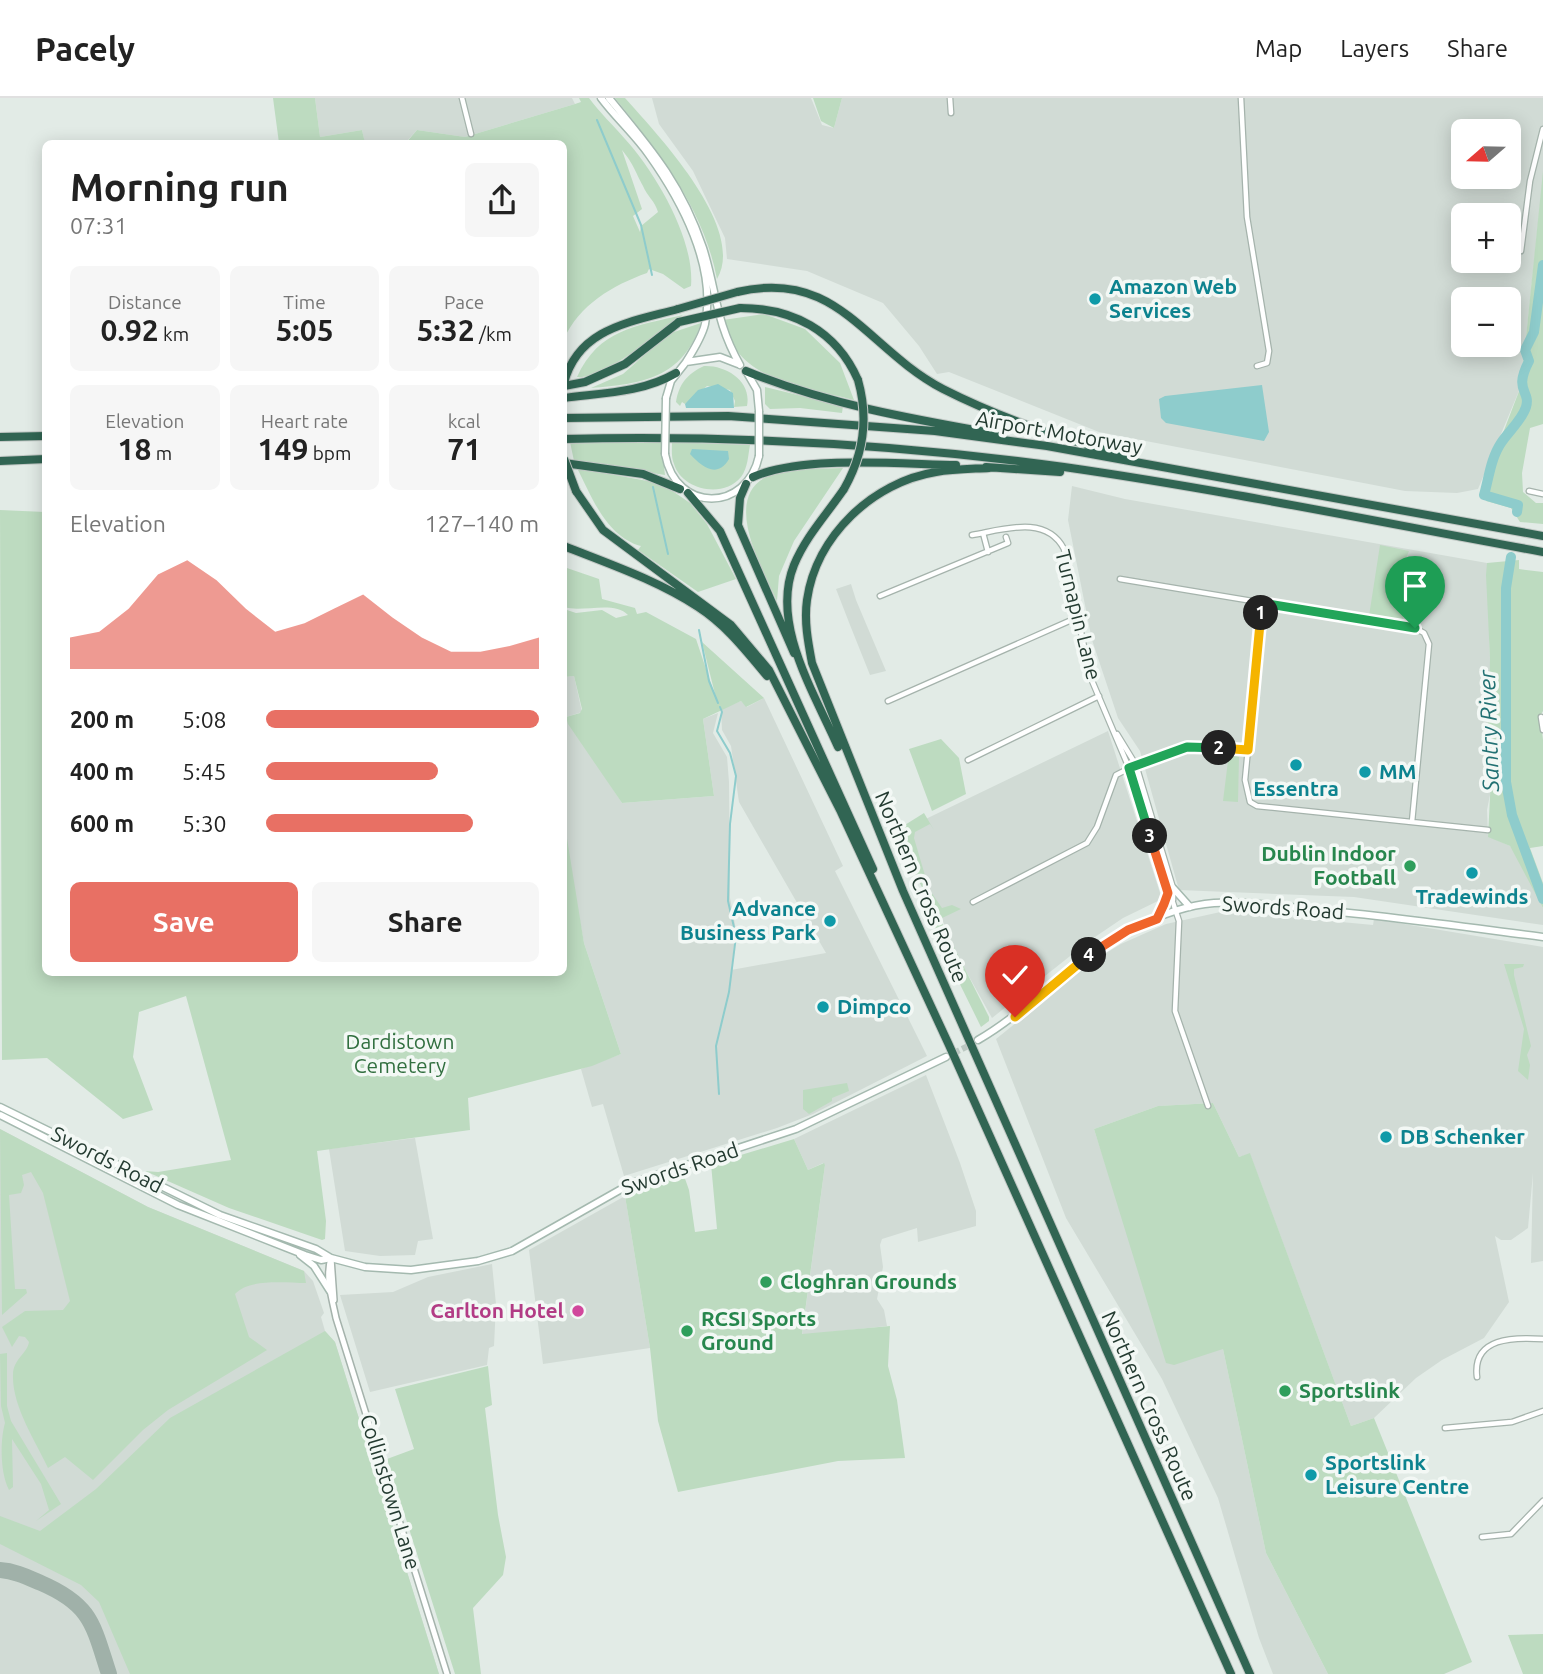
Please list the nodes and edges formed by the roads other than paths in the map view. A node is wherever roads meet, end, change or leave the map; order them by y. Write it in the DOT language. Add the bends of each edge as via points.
graph roads {
  1 [pos="462,98"];
  2 [pos="601,98"];
  3 [pos="609,98"];
  4 [pos="950,98"];
  5 [pos="1241,98"];
  6 [pos="951,113"];
  7 [pos="1543,129"];
  8 [pos="471,134"];
  9 [pos="1521,251"];
  10 [pos="686,362"];
  11 [pos="1257,366"];
  12 [pos="743,368"];
  13 [pos="676,373"];
  14 [pos="567,378"];
  15 [pos="567,383"];
  16 [pos="567,398"];
  17 [pos="567,418"];
  18 [pos="42,436"];
  19 [pos="0,437"];
  20 [pos="567,439"];
  21 [pos="1047,446"];
  22 [pos="0,461"];
  23 [pos="42,461"];
  24 [pos="567,461"];
  25 [pos="567,468"];
  26 [pos="989,468"];
  27 [pos="1171,468"];
  28 [pos="750,480"];
  29 [pos="1143,481"];
  30 [pos="684,490"];
  31 [pos="1529,491"];
  32 [pos="1543,494"];
  33 [pos="983,533"];
  34 [pos="971,535"];
  35 [pos="1543,536"];
  36 [pos="1006,537"];
  37 [pos="567,547"];
  38 [pos="988,552"];
  39 [pos="1543,552"];
  40 [pos="1120,579"];
  41 [pos="880,596"];
  42 [pos="1262,603"];
  43 [pos="1076,618"];
  44 [pos="778,689"];
  45 [pos="1099,696"];
  46 [pos="816,698"];
  47 [pos="888,701"];
  48 [pos="1541,717"];
  49 [pos="1112,726"];
  50 [pos="1543,730"];
  51 [pos="1248,750"];
  52 [pos="968,760"];
  53 [pos="1136,765"];
  54 [pos="1129,768"];
  55 [pos="1412,822"];
  56 [pos="1489,830"];
  57 [pos="903,891"];
  58 [pos="1170,891"];
  59 [pos="972,902"];
  60 [pos="1190,907"];
  61 [pos="1176,911"];
  62 [pos="1157,919"];
  63 [pos="1543,937"];
  64 [pos="978,1040"];
  65 [pos="949,1045"];
  66 [pos="946,1057"];
  67 [pos="1208,1106"];
  68 [pos="0,1107"];
  69 [pos="0,1115"];
  70 [pos="295,1252"];
  71 [pos="331,1258"];
  72 [pos="330,1292"];
  73 [pos="334,1310"];
  74 [pos="1543,1339"];
  75 [pos="1477,1377"];
  76 [pos="1543,1411"];
  77 [pos="1445,1428"];
  78 [pos="1543,1501"];
  79 [pos="1482,1537"];
  80 [pos="447,1674"];
  81 [pos="1231,1674"];
  82 [pos="1250,1674"];
  1 -- 8 [label="street"];
  2 -- 10 [label="main road" via="648,153 697,244 707,304 704,326"];
  3 -- 12 [label="main road" via="677,185 707,261 722,332"];
  4 -- 6 [label="street"];
  5 -- 11 [label="street" via="1247,217 1269,351 1267,363"];
  7 -- 9 [label="street" via="1530,181"];
  10 -- 12 [label="main road" via="720,357"];
  10 -- 13 [label="main road"];
  12 -- 21 [label="highway" via="788,387 869,409"];
  12 -- 28 [label="main road, bridge" via="757,390 759,411 759,456"];
  13 -- 16 [label="highway" via="630,389"];
  13 -- 30 [label="main road, bridge" via="666,398 665,454 670,476"];
  14 -- 27 [label="highway, bridge" via="579,352 611,327 737,292 780,286 813,293 842,310 902,363 943,389 1053,436"];
  15 -- 46 [label="highway, bridge" via="625,364 679,322 740,308 789,313 820,331 845,355 858,380 864,408 863,438 844,489 793,568 786,605"];
  17 -- 21 [label="highway, Airport Motorway" via="817,420"];
  18 -- 19 [label="highway"];
  20 -- 29 [label="highway, Airport Motorway" via="832,444 1019,461"];
  21 -- 27 [label="highway, Airport Motorway"];
  22 -- 23 [label="highway"];
  24 -- 30 [label="highway" via="643,474"];
  25 -- 44 [label="highway, bridge" via="576,491 603,530 731,625 762,659"];
  26 -- 28 [label="highway" via="797,465 777,467"];
  26 -- 29 [label="highway"];
  26 -- 57 [label="highway, Northern Cross Route" via="935,472 904,481 870,499 834,536 814,573 807,598 807,637 816,674"];
  27 -- 35 [label="highway, Airport Motorway"];
  28 -- 30 [label="main road" via="737,491 718,497"];
  28 -- 46 [label="highway" via="738,513 743,538"];
  29 -- 39 [label="highway, Airport Motorway"];
  30 -- 65 [label="highway" via="720,531 842,795"];
  31 -- 32 [label="street"];
  33 -- 34 [label="street, Turnapin Lane"];
  33 -- 38 [label="street"];
  33 -- 43 [label="street, Turnapin Lane" via="1029,527 1056,536 1066,558"];
  36 -- 38 [label="street" via="1008,543"];
  37 -- 44 [label="highway" via="665,588 700,608 750,653"];
  38 -- 41 [label="street"];
  40 -- 42 [label="street"];
  42 -- 51 [label="street"];
  42 -- 55 [label="street" via="1424,633 1429,644"];
  43 -- 45 [label="street, Turnapin Lane"];
  43 -- 47 [label="street"];
  44 -- 65 [label="highway" via="836,800"];
  45 -- 49 [label="street, Turnapin Lane"];
  45 -- 52 [label="street"];
  46 -- 57 [label="highway"];
  48 -- 50 [label="street"];
  49 -- 53 [label="street, Turnapin Lane"];
  49 -- 54 [label="street, Turnapin Lane"];
  51 -- 53 [label="street" via="1187,747"];
  51 -- 55 [label="street" via="1245,790 1257,806"];
  53 -- 54 [label="street"];
  53 -- 58 [label="street, Turnapin Lane"];
  54 -- 58 [label="street, Turnapin Lane"];
  54 -- 59 [label="street" via="1114,778 1087,843"];
  55 -- 56 [label="street"];
  57 -- 82 [label="highway, Northern Cross Route"];
  58 -- 60 [label="main road"];
  58 -- 61 [label="street, Turnapin Lane"];
  58 -- 62 [label="main road"];
  60 -- 61 [label="main road, Swords Road"];
  60 -- 63 [label="main road, Swords Road" via="1230,903 1289,907"];
  61 -- 62 [label="main road, Swords Road"];
  61 -- 67 [label="street, Turnapin Lane" via="1180,931 1175,1011"];
  62 -- 64 [label="main road, Swords Road" via="1094,951 1018,1014"];
  65 -- 81 [label="highway, Northern Cross Route"];
  66 -- 71 [label="main road, Swords Road" via="796,1129 632,1183 495,1257 411,1270 365,1267"];
  68 -- 71 [label="main road, Swords Road" via="220,1215"];
  69 -- 70 [label="main road, Swords Road" via="178,1205"];
  70 -- 71 [label="main road, Swords Road" via="321,1260"];
  70 -- 72 [label="main road" via="314,1266"];
  71 -- 72 [label="street, Collinstown Lane"];
  71 -- 73 [label="street, Collinstown Lane"];
  72 -- 73 [label="street, Collinstown Lane"];
  73 -- 80 [label="street, Collinstown Lane"];
  74 -- 75 [label="street" via="1520,1336 1488,1347 1479,1357"];
  76 -- 77 [label="street" via="1512,1422"];
  78 -- 79 [label="street" via="1511,1534"];
}
